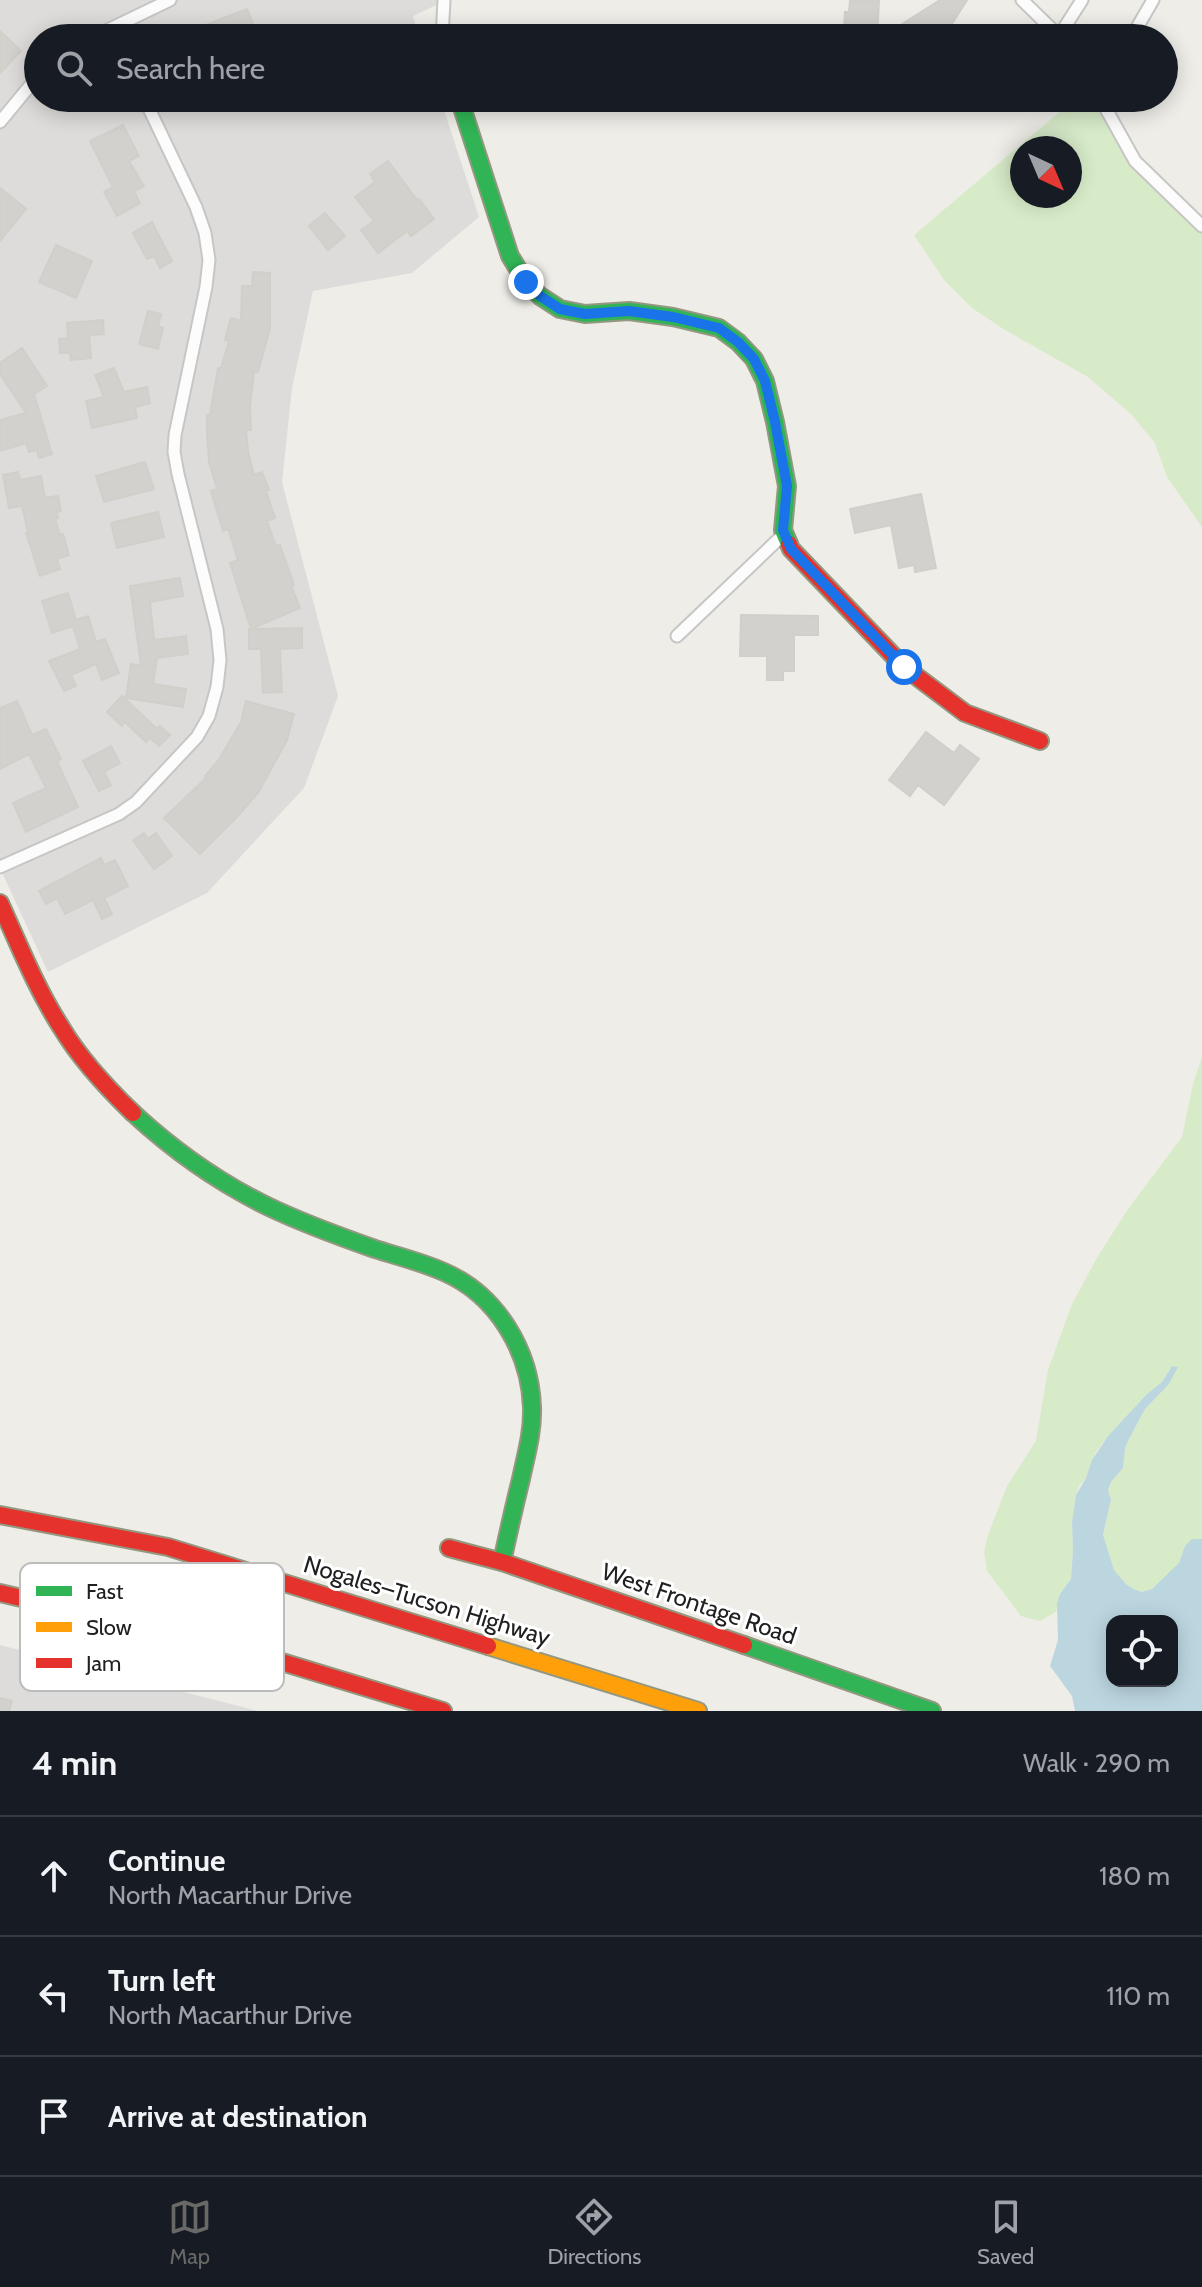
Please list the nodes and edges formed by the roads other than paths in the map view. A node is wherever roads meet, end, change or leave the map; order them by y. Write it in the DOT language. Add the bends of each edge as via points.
graph roads {
  1 [pos="170,0"];
  2 [pos="444,0"];
  3 [pos="1022,0"];
  4 [pos="1082,0"];
  5 [pos="1153,0"];
  6 [pos="129,24"];
  7 [pos="443,24"];
  8 [pos="1047,24"];
  9 [pos="1068,24"];
  10 [pos="1139,24"];
  11 [pos="24,93"];
  12 [pos="151,112"];
  13 [pos="464,112"];
  14 [pos="1108,112"];
  15 [pos="0,122"];
  16 [pos="1202,226"];
  17 [pos="785,533"];
  18 [pos="677,636"];
  19 [pos="1040,741"];
  20 [pos="0,867"];
  21 [pos="0,903"];
  22 [pos="0,1515"];
  23 [pos="449,1548"];
  24 [pos="502,1562"];
  25 [pos="220,1563"];
  26 [pos="284,1583"];
  27 [pos="0,1593"];
  28 [pos="20,1598"];
  29 [pos="284,1663"];
  30 [pos="443,1711"];
  31 [pos="698,1711"];
  32 [pos="932,1711"];
  1 -- 6 [label="street"];
  2 -- 7 [label="street"];
  3 -- 8 [label="street"];
  4 -- 9 [label="street"];
  5 -- 10 [label="street"];
  11 -- 15 [label="street"];
  12 -- 20 [label="street" via="196,207 209,260 174,452 217,629 217,687 197,737 136,802"];
  13 -- 17 [label="main road" via="510,256 540,296 560,309 585,314 629,311 719,328 754,359 765,381 787,486"];
  14 -- 16 [label="street" via="1135,161"];
  17 -- 18 [label="street"];
  17 -- 19 [label="main road" via="791,549 904,667 965,713"];
  21 -- 24 [label="main road" via="71,1044 117,1098 164,1141 251,1198 445,1272 501,1316 526,1363 533,1415"];
  22 -- 25 [label="main road, Nogales–Tucson Highway" via="168,1547"];
  23 -- 24 [label="main road, West Frontage Road"];
  24 -- 32 [label="main road, West Frontage Road"];
  26 -- 31 [label="main road, Nogales–Tucson Highway"];
  27 -- 28 [label="main road"];
  29 -- 30 [label="main road"];
}
